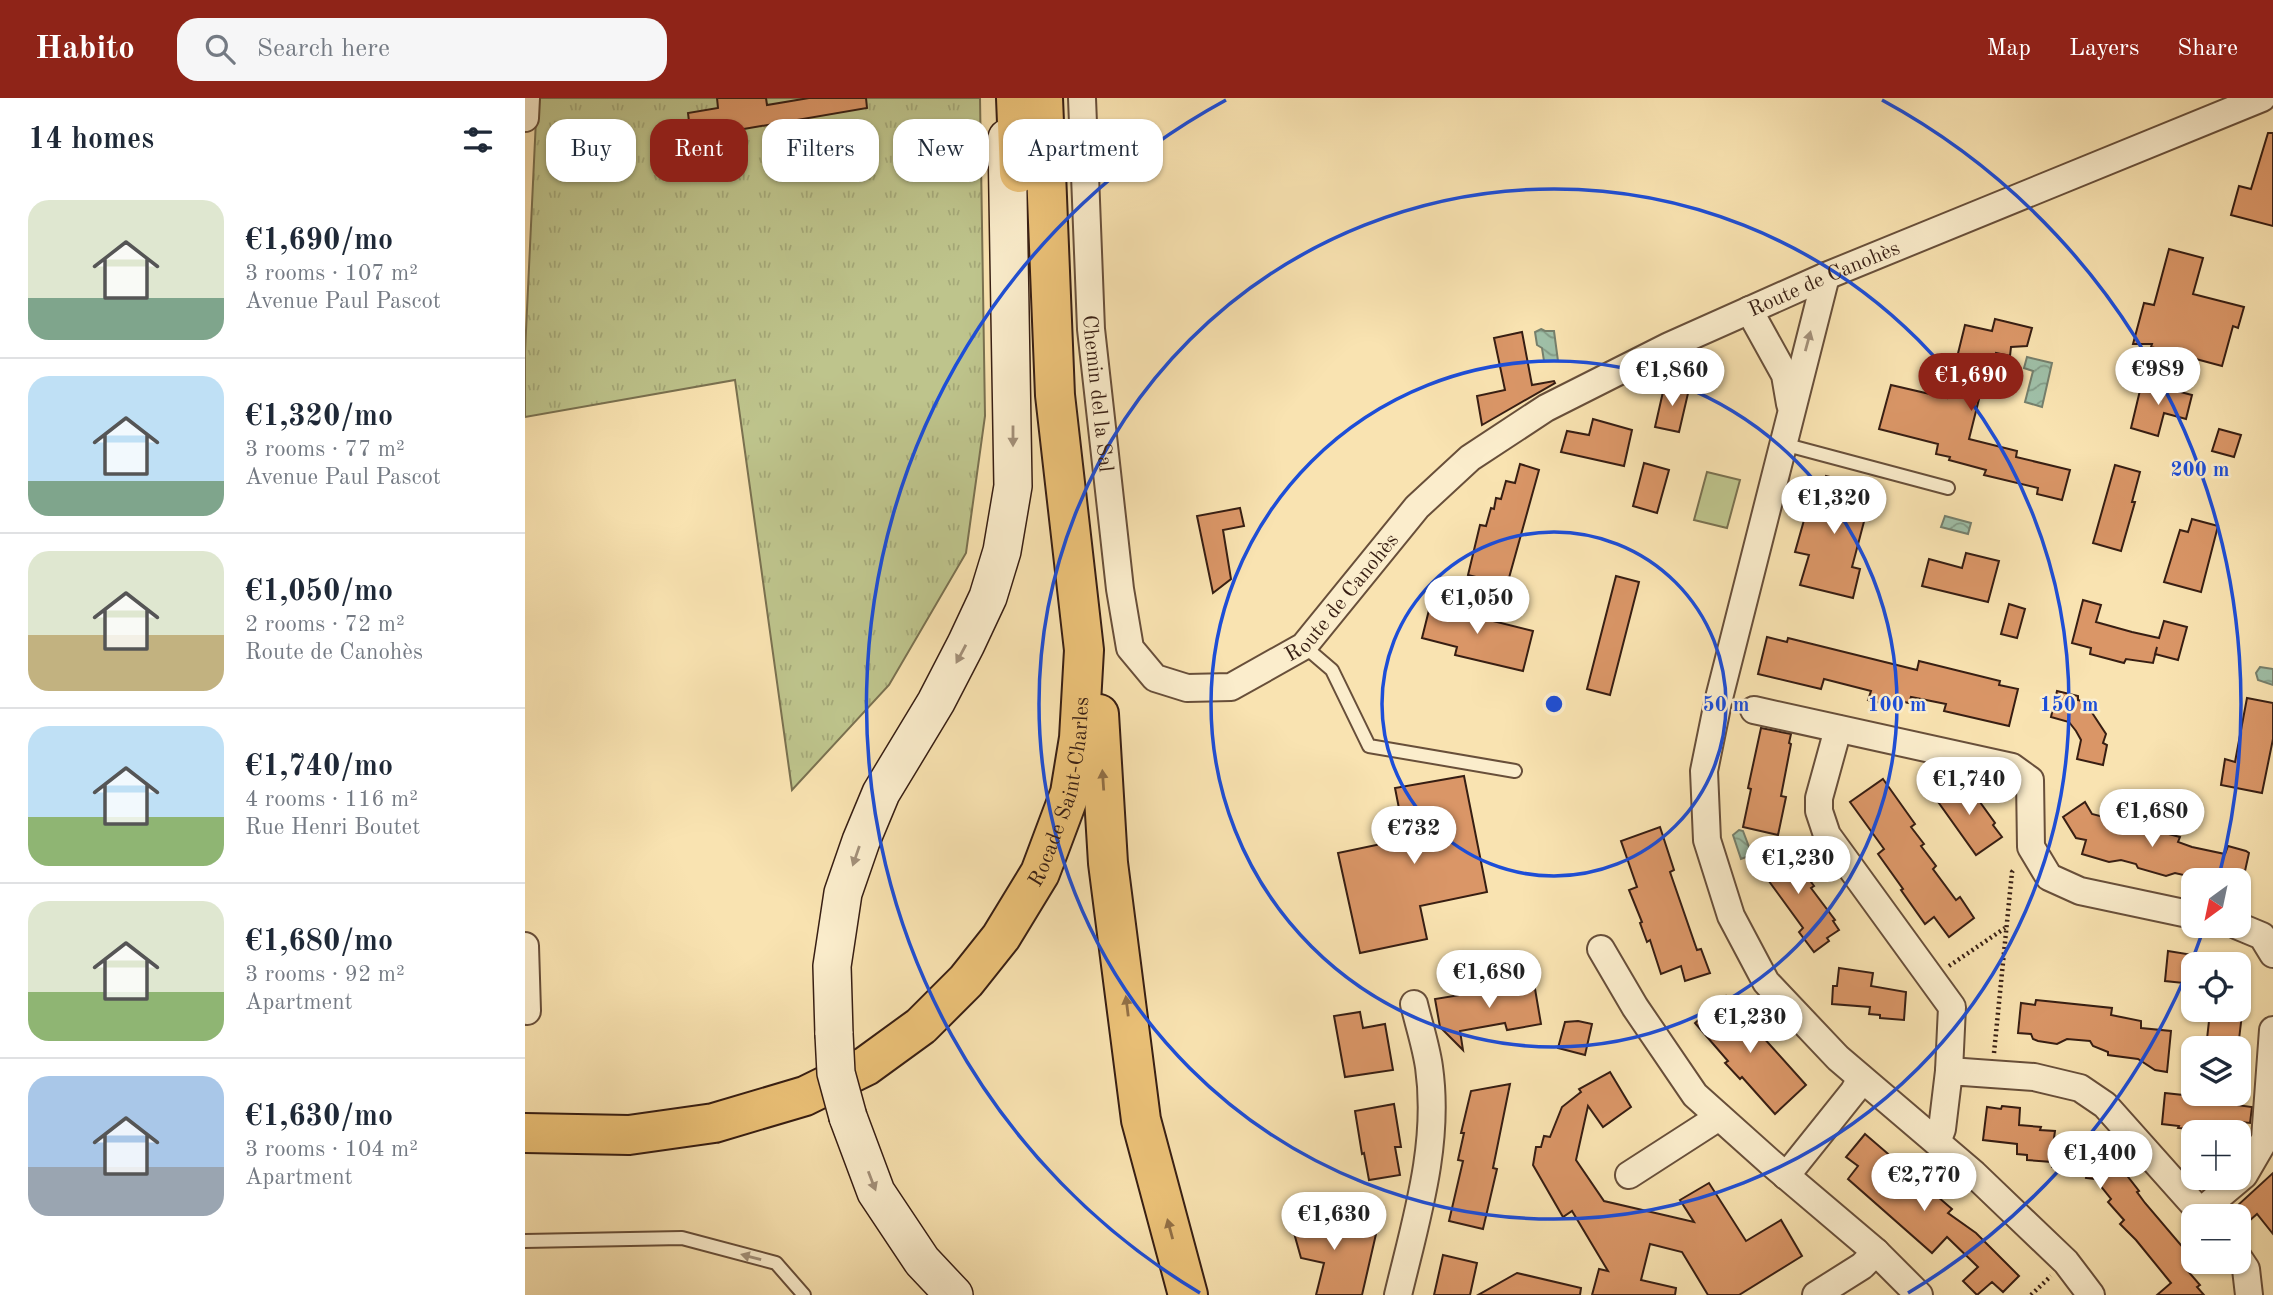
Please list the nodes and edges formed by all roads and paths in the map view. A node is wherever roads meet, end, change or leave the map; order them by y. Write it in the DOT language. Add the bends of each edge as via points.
graph roads {
  1 [pos="526,98"];
  2 [pos="1007,98"];
  3 [pos="1016,98"];
  4 [pos="1043,98"];
  5 [pos="1082,98"];
  6 [pos="2262,98"];
  7 [pos="525,118"];
  8 [pos="1046,206"];
  9 [pos="1826,276"];
  10 [pos="1749,310"];
  11 [pos="1791,407"];
  12 [pos="1783,444"];
  13 [pos="1948,488"];
  14 [pos="1304,646"];
  15 [pos="1155,678"];
  16 [pos="1754,709"];
  17 [pos="1838,729"];
  18 [pos="1515,771"];
  19 [pos="2031,847"];
  20 [pos="2181,912"];
  21 [pos="2006,928"];
  22 [pos="2251,931"];
  23 [pos="525,946"];
  24 [pos="1601,949"];
  25 [pos="2273,954"];
  26 [pos="1931,978"];
  27 [pos="1414,1004"];
  28 [pos="527,1011"];
  29 [pos="2273,1030"];
  30 [pos="1949,1071"];
  31 [pos="1992,1074"];
  32 [pos="1861,1078"];
  33 [pos="525,1116"];
  34 [pos="1719,1117"];
  35 [pos="525,1133"];
  36 [pos="1937,1142"];
  37 [pos="1629,1175"];
  38 [pos="1786,1176"];
  39 [pos="2193,1204"];
  40 [pos="2213,1204"];
  41 [pos="525,1241"];
  42 [pos="1876,1252"];
  43 [pos="2247,1274"];
  44 [pos="804,1295"];
  45 [pos="954,1295"];
  46 [pos="1188,1295"];
  47 [pos="1398,1295"];
  48 [pos="1816,1295"];
  49 [pos="1919,1295"];
  50 [pos="2091,1295"];
  51 [pos="2249,1295"];
  1 -- 7 [label="street"];
  2 -- 45 [label="main road, one-way, bridge" via="1013,486 1002,551 967,644 881,793 843,893 832,966 836,1073 848,1117 876,1192 922,1261"];
  3 -- 33 [label="main road, Rocade Saint-Charles" via="1023,272 1061,652 1057,750 1048,793 1020,867 981,929 937,982 912,1006 815,1071 728,1101 679,1110"];
  4 -- 8 [label="main road, Rocade Saint-Charles"];
  5 -- 15 [label="street, Chemin del la Sal" via="1091,329 1120,589 1130,648"];
  6 -- 9 [label="street, Route de Canohès"];
  8 -- 35 [label="main road, Rocade Saint-Charles" via="1055,395 1084,650 1079,738 1070,793 1040,873 1001,937 921,1026 877,1058 829,1084 805,1096 714,1123 629,1135"];
  46 -- 8 [label="main road, one-way" via="1141,1120 1108,863 1085,548"];
  9 -- 10 [label="street, Route de Canohès"];
  11 -- 9 [label="street, one-way"];
  10 -- 11 [label="street" via="1785,375"];
  10 -- 14 [label="street, Route de Canohès" via="1546,408 1470,458 1417,507"];
  11 -- 12 [label="street"];
  12 -- 13 [label="lane"];
  12 -- 32 [label="street" via="1704,771 1707,840 1731,916 1766,982"];
  14 -- 15 [label="street, Route de Canohès" via="1231,687 1187,688"];
  14 -- 18 [label="lane" via="1332,670 1369,746"];
  16 -- 17 [label="street"];
  17 -- 19 [label="street" via="2012,766 2030,780"];
  17 -- 26 [label="street" via="1819,798 1827,835"];
  19 -- 20 [label="street" via="2049,877 2080,891"];
  19 -- 21 [label="path" via="2012,872"];
  21 -- 26 [label="path"];
  21 -- 31 [label="path"];
  22 -- 25 [label="street" via="2262,936"];
  23 -- 28 [label="street"];
  24 -- 34 [label="street" via="1695,1095"];
  26 -- 30 [label="street" via="1952,1007"];
  27 -- 47 [label="street" via="1432,1099 1428,1171"];
  29 -- 40 [label="street" via="2265,1139 2244,1175"];
  30 -- 31 [label="street"];
  30 -- 36 [label="street"];
  31 -- 39 [label="street" via="2034,1077 2080,1088 2105,1105"];
  32 -- 36 [label="street"];
  32 -- 38 [label="street"];
  34 -- 37 [label="street"];
  34 -- 38 [label="street"];
  36 -- 50 [label="street" via="2066,1262"];
  38 -- 42 [label="street"];
  44 -- 41 [label="lane, one-way" via="776,1264 682,1238"];
  42 -- 48 [label="street"];
  42 -- 49 [label="street"];
  43 -- 51 [label="street"];
}
